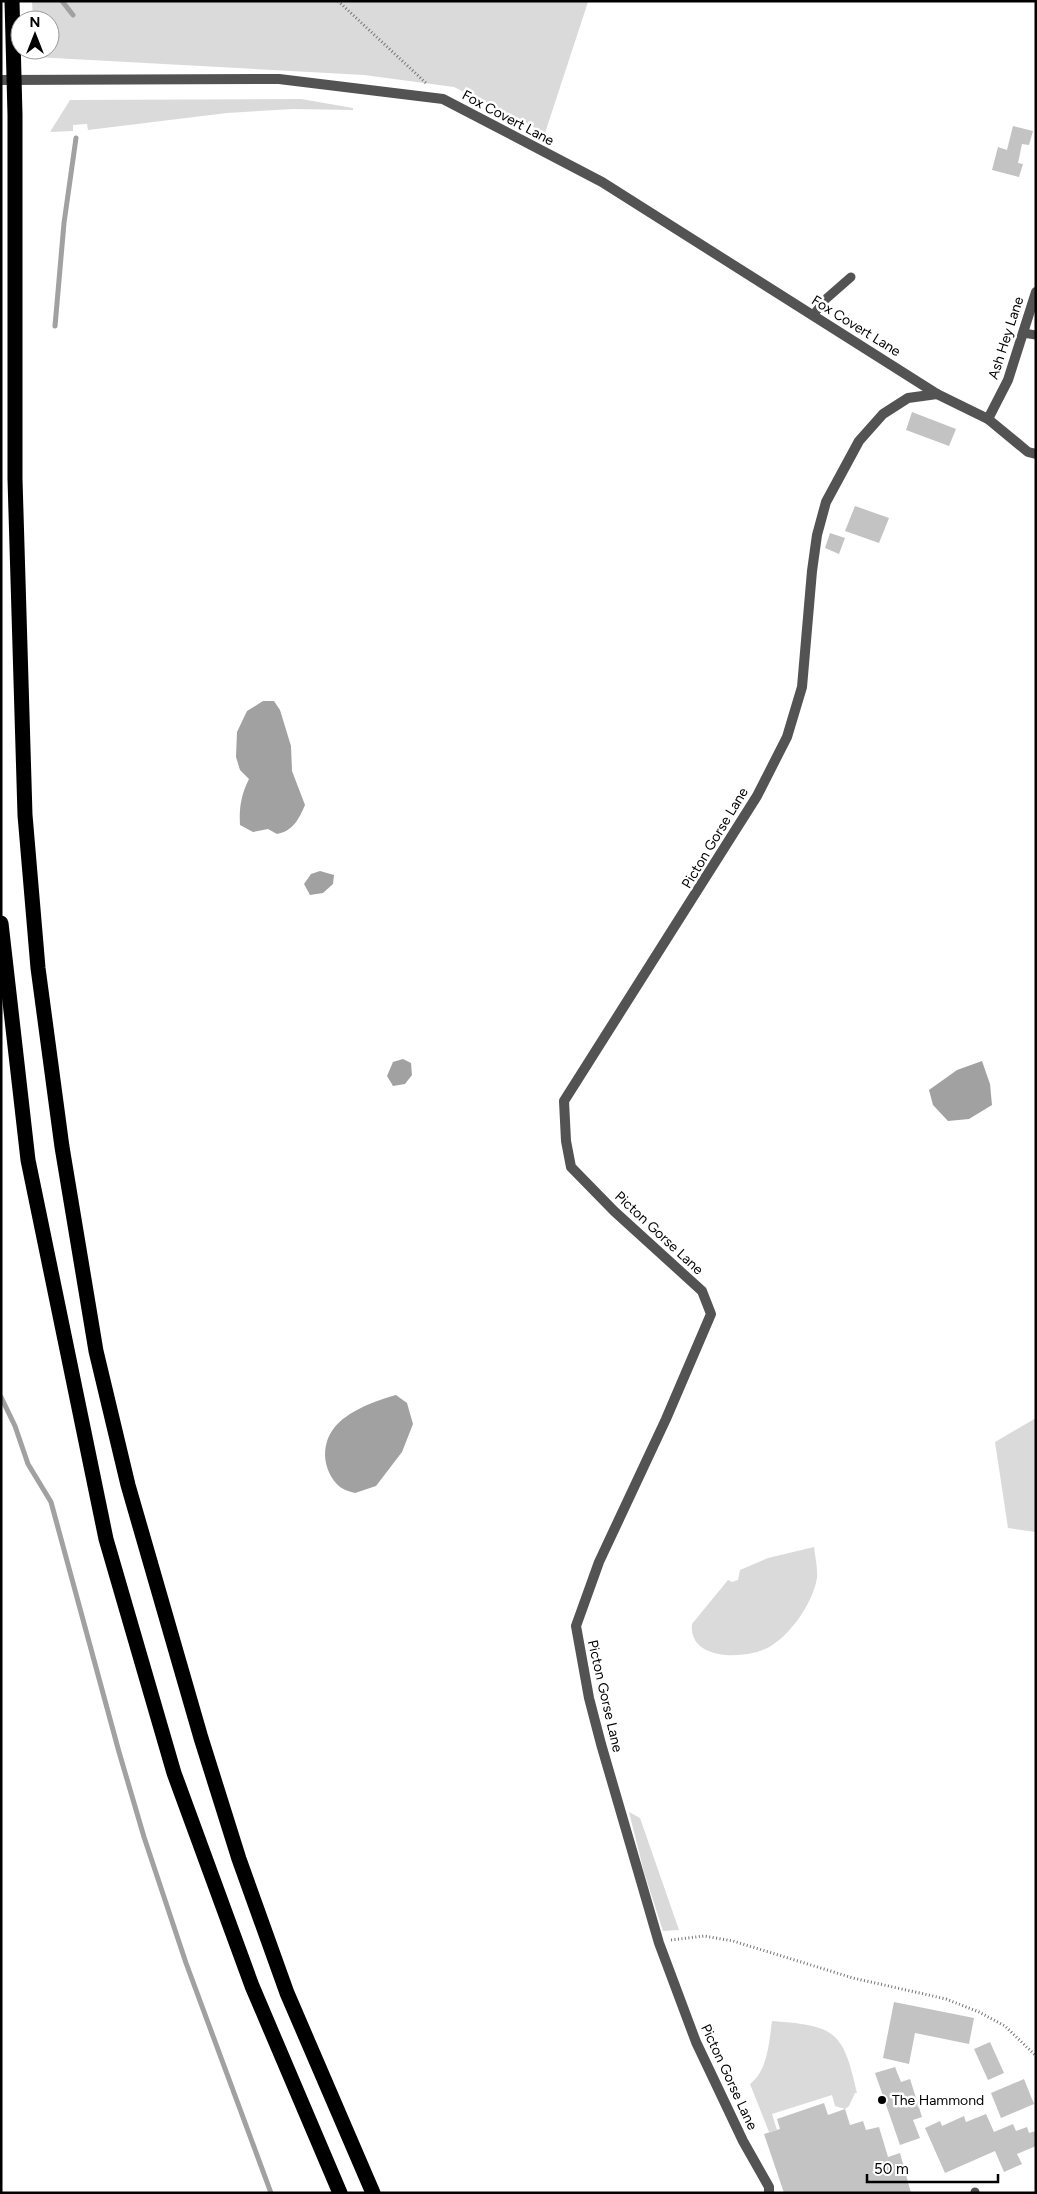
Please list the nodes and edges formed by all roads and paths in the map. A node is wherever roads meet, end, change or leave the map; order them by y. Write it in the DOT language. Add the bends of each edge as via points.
graph roads {
  1 [pos="12,1"];
  2 [pos="338,1"];
  3 [pos="1,80"];
  4 [pos="443,99"];
  5 [pos="851,277"];
  6 [pos="1036,292"];
  7 [pos="813,315"];
  8 [pos="1023,333"];
  9 [pos="1036,335"];
  10 [pos="938,394"];
  11 [pos="988,419"];
  12 [pos="1036,454"];
  13 [pos="1,923"];
  14 [pos="659,1943"];
  15 [pos="1036,2056"];
  16 [pos="340,2193"];
  17 [pos="372,2193"];
  18 [pos="769,2193"];
  1 -- 17 [label="highway" via="16,489 25,814 38,968 62,1147 96,1351 128,1485 201,1738 239,1859 287,1993"];
  2 -- 4 [label="path"];
  3 -- 4 [label="street, Fox Covert Lane" via="279,79"];
  4 -- 7 [label="street, Fox Covert Lane" via="602,182"];
  5 -- 7 [label="lane"];
  6 -- 8 [label="street, Ash Hey Lane"];
  7 -- 10 [label="street, Fox Covert Lane"];
  8 -- 9 [label="lane"];
  8 -- 11 [label="street, Ash Hey Lane" via="1008,380"];
  10 -- 11 [label="street, Fox Covert Lane"];
  10 -- 14 [label="street, Picton Gorse Lane" via="908,398 883,414 860,441 826,502 812,571 802,687 787,736 752,804 564,1101 571,1167 702,1291 711,1314 599,1562 576,1626 601,1744"];
  11 -- 12 [label="street, Fox Covert Lane" via="1028,452"];
  13 -- 16 [label="highway" via="28,1160 106,1539 174,1773 252,1986"];
  14 -- 15 [label="path" via="680,1937 704,1936 733,1941 853,1978 946,1999 1005,2026"];
  14 -- 18 [label="street, Picton Gorse Lane" via="696,2042 743,2141 769,2186"];
}
